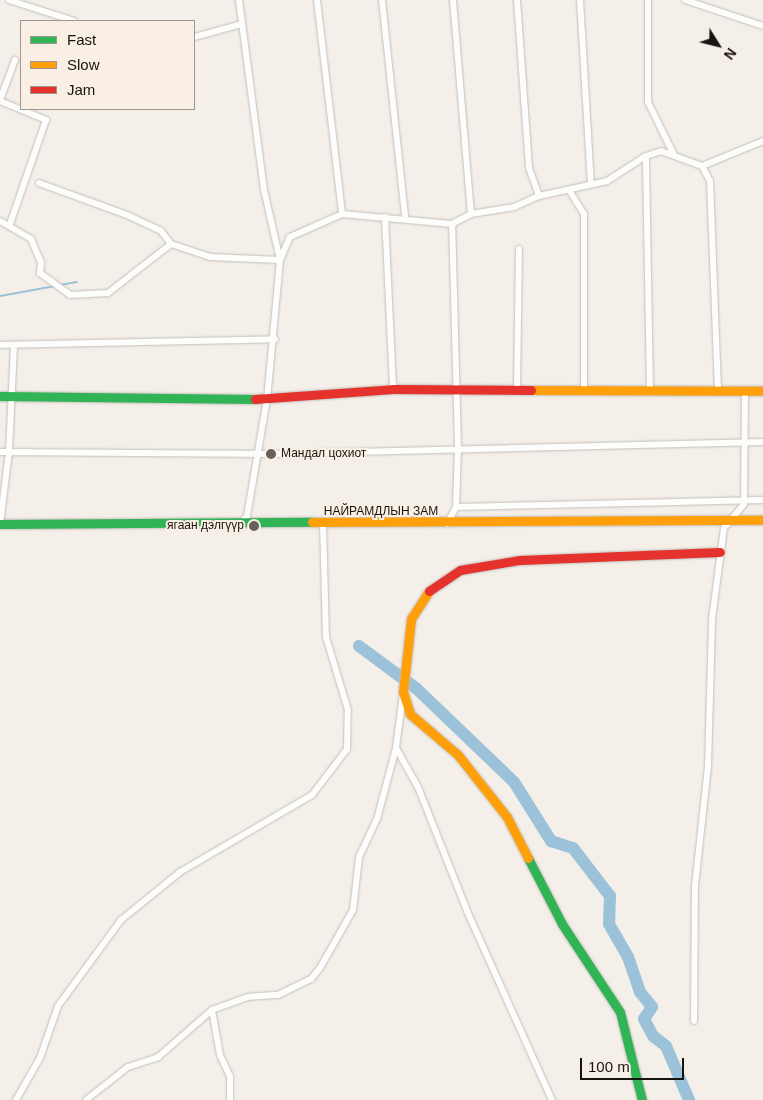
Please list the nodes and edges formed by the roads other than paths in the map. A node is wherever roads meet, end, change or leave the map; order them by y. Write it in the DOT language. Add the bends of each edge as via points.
graph roads {
  1 [pos="9,0"];
  2 [pos="239,0"];
  3 [pos="317,0"];
  4 [pos="382,0"];
  5 [pos="453,0"];
  6 [pos="517,0"];
  7 [pos="580,0"];
  8 [pos="648,0"];
  9 [pos="685,0"];
  10 [pos="71,20"];
  11 [pos="242,24"];
  12 [pos="763,26"];
  13 [pos="195,37"];
  14 [pos="15,60"];
  15 [pos="0,101"];
  16 [pos="20,109"];
  17 [pos="22,110"];
  18 [pos="763,141"];
  19 [pos="673,153"];
  20 [pos="646,156"];
  21 [pos="702,166"];
  22 [pos="39,183"];
  23 [pos="591,184"];
  24 [pos="569,190"];
  25 [pos="539,196"];
  26 [pos="342,214"];
  27 [pos="471,214"];
  28 [pos="405,216"];
  29 [pos="385,217"];
  30 [pos="0,221"];
  31 [pos="10,224"];
  32 [pos="452,224"];
  33 [pos="171,244"];
  34 [pos="519,249"];
  35 [pos="280,260"];
  36 [pos="275,339"];
  37 [pos="14,345"];
  38 [pos="0,346"];
  39 [pos="517,388"];
  40 [pos="455,389"];
  41 [pos="393,390"];
  42 [pos="650,391"];
  43 [pos="718,392"];
  44 [pos="745,392"];
  45 [pos="763,392"];
  46 [pos="584,393"];
  47 [pos="12,395"];
  48 [pos="0,396"];
  49 [pos="267,399"];
  50 [pos="763,442"];
  51 [pos="744,443"];
  52 [pos="458,447"];
  53 [pos="0,452"];
  54 [pos="9,452"];
  55 [pos="258,452"];
  56 [pos="763,500"];
  57 [pos="744,502"];
  58 [pos="456,507"];
  59 [pos="727,520"];
  60 [pos="763,520"];
  61 [pos="0,524"];
  62 [pos="323,524"];
  63 [pos="447,524"];
  64 [pos="239,526"];
  65 [pos="720,552"];
  66 [pos="403,692"];
  67 [pos="396,748"];
  68 [pos="212,1010"];
  69 [pos="694,1021"];
  70 [pos="16,1100"];
  71 [pos="86,1100"];
  72 [pos="230,1100"];
  73 [pos="552,1100"];
  74 [pos="642,1100"];
  1 -- 10 [label="street"];
  2 -- 11 [label="street"];
  3 -- 26 [label="street"];
  4 -- 28 [label="street"];
  5 -- 27 [label="street"];
  6 -- 25 [label="street" via="529,168"];
  7 -- 23 [label="street"];
  8 -- 19 [label="street" via="648,102"];
  9 -- 12 [label="street"];
  11 -- 13 [label="street"];
  11 -- 35 [label="street" via="264,190"];
  14 -- 15 [label="street"];
  15 -- 16 [label="street"];
  17 -- 31 [label="street" via="46,120"];
  18 -- 21 [label="street"];
  19 -- 20 [label="street" via="661,151"];
  19 -- 21 [label="street"];
  20 -- 23 [label="street" via="608,181"];
  20 -- 42 [label="street"];
  21 -- 43 [label="street" via="710,181"];
  22 -- 33 [label="street" via="128,215 161,231"];
  23 -- 24 [label="street"];
  24 -- 25 [label="street"];
  24 -- 46 [label="street" via="584,214"];
  25 -- 27 [label="street" via="514,207"];
  26 -- 29 [label="street"];
  26 -- 35 [label="street" via="290,238"];
  27 -- 32 [label="street"];
  28 -- 29 [label="street"];
  28 -- 32 [label="street" via="427,224"];
  29 -- 41 [label="street"];
  30 -- 31 [label="street"];
  31 -- 33 [label="street" via="31,239 41,262 40,273 70,295 108,293"];
  32 -- 40 [label="street"];
  33 -- 35 [label="street" via="227,260"];
  34 -- 39 [label="street"];
  35 -- 36 [label="street"];
  36 -- 37 [label="street"];
  36 -- 49 [label="street"];
  37 -- 38 [label="street"];
  37 -- 47 [label="street"];
  39 -- 40 [label="street"];
  39 -- 46 [label="street"];
  40 -- 41 [label="street"];
  40 -- 52 [label="street"];
  41 -- 49 [label="street"];
  42 -- 43 [label="street"];
  42 -- 46 [label="street"];
  43 -- 44 [label="street"];
  44 -- 45 [label="street"];
  44 -- 51 [label="street"];
  47 -- 48 [label="street"];
  47 -- 49 [label="street"];
  47 -- 54 [label="street"];
  49 -- 55 [label="street"];
  50 -- 51 [label="street"];
  51 -- 52 [label="street"];
  51 -- 57 [label="street"];
  52 -- 55 [label="street"];
  52 -- 58 [label="street"];
  53 -- 54 [label="street"];
  54 -- 55 [label="street"];
  54 -- 61 [label="street"];
  55 -- 64 [label="street" via="247,516"];
  56 -- 57 [label="street"];
  57 -- 58 [label="street"];
  57 -- 59 [label="street"];
  58 -- 63 [label="street"];
  59 -- 60 [label="street, НАЙРАМДЛЫН ЗАМ"];
  59 -- 63 [label="street, НАЙРАМДЛЫН ЗАМ"];
  59 -- 65 [label="street"];
  61 -- 64 [label="street, НАЙРАМДЛЫН ЗАМ"];
  62 -- 63 [label="street, НАЙРАМДЛЫН ЗАМ"];
  62 -- 64 [label="street, НАЙРАМДЛЫН ЗАМ"];
  62 -- 70 [label="street" via="326,637 348,710 351,740 347,749 312,795 180,872 121,920 58,1006 40,1058"];
  65 -- 66 [label="street" via="520,560 460,570 434,584 416,606"];
  65 -- 69 [label="street" via="712,619 708,766 695,886"];
  66 -- 67 [label="street"];
  66 -- 74 [label="street" via="410,714 458,755 507,817 562,924 620,1012"];
  67 -- 68 [label="street" via="377,819 359,856 353,910 328,956 311,979 278,994 247,997"];
  67 -- 73 [label="street" via="418,787 467,912"];
  68 -- 71 [label="street" via="158,1057 128,1067"];
  68 -- 72 [label="street" via="220,1055 230,1076"];
}
